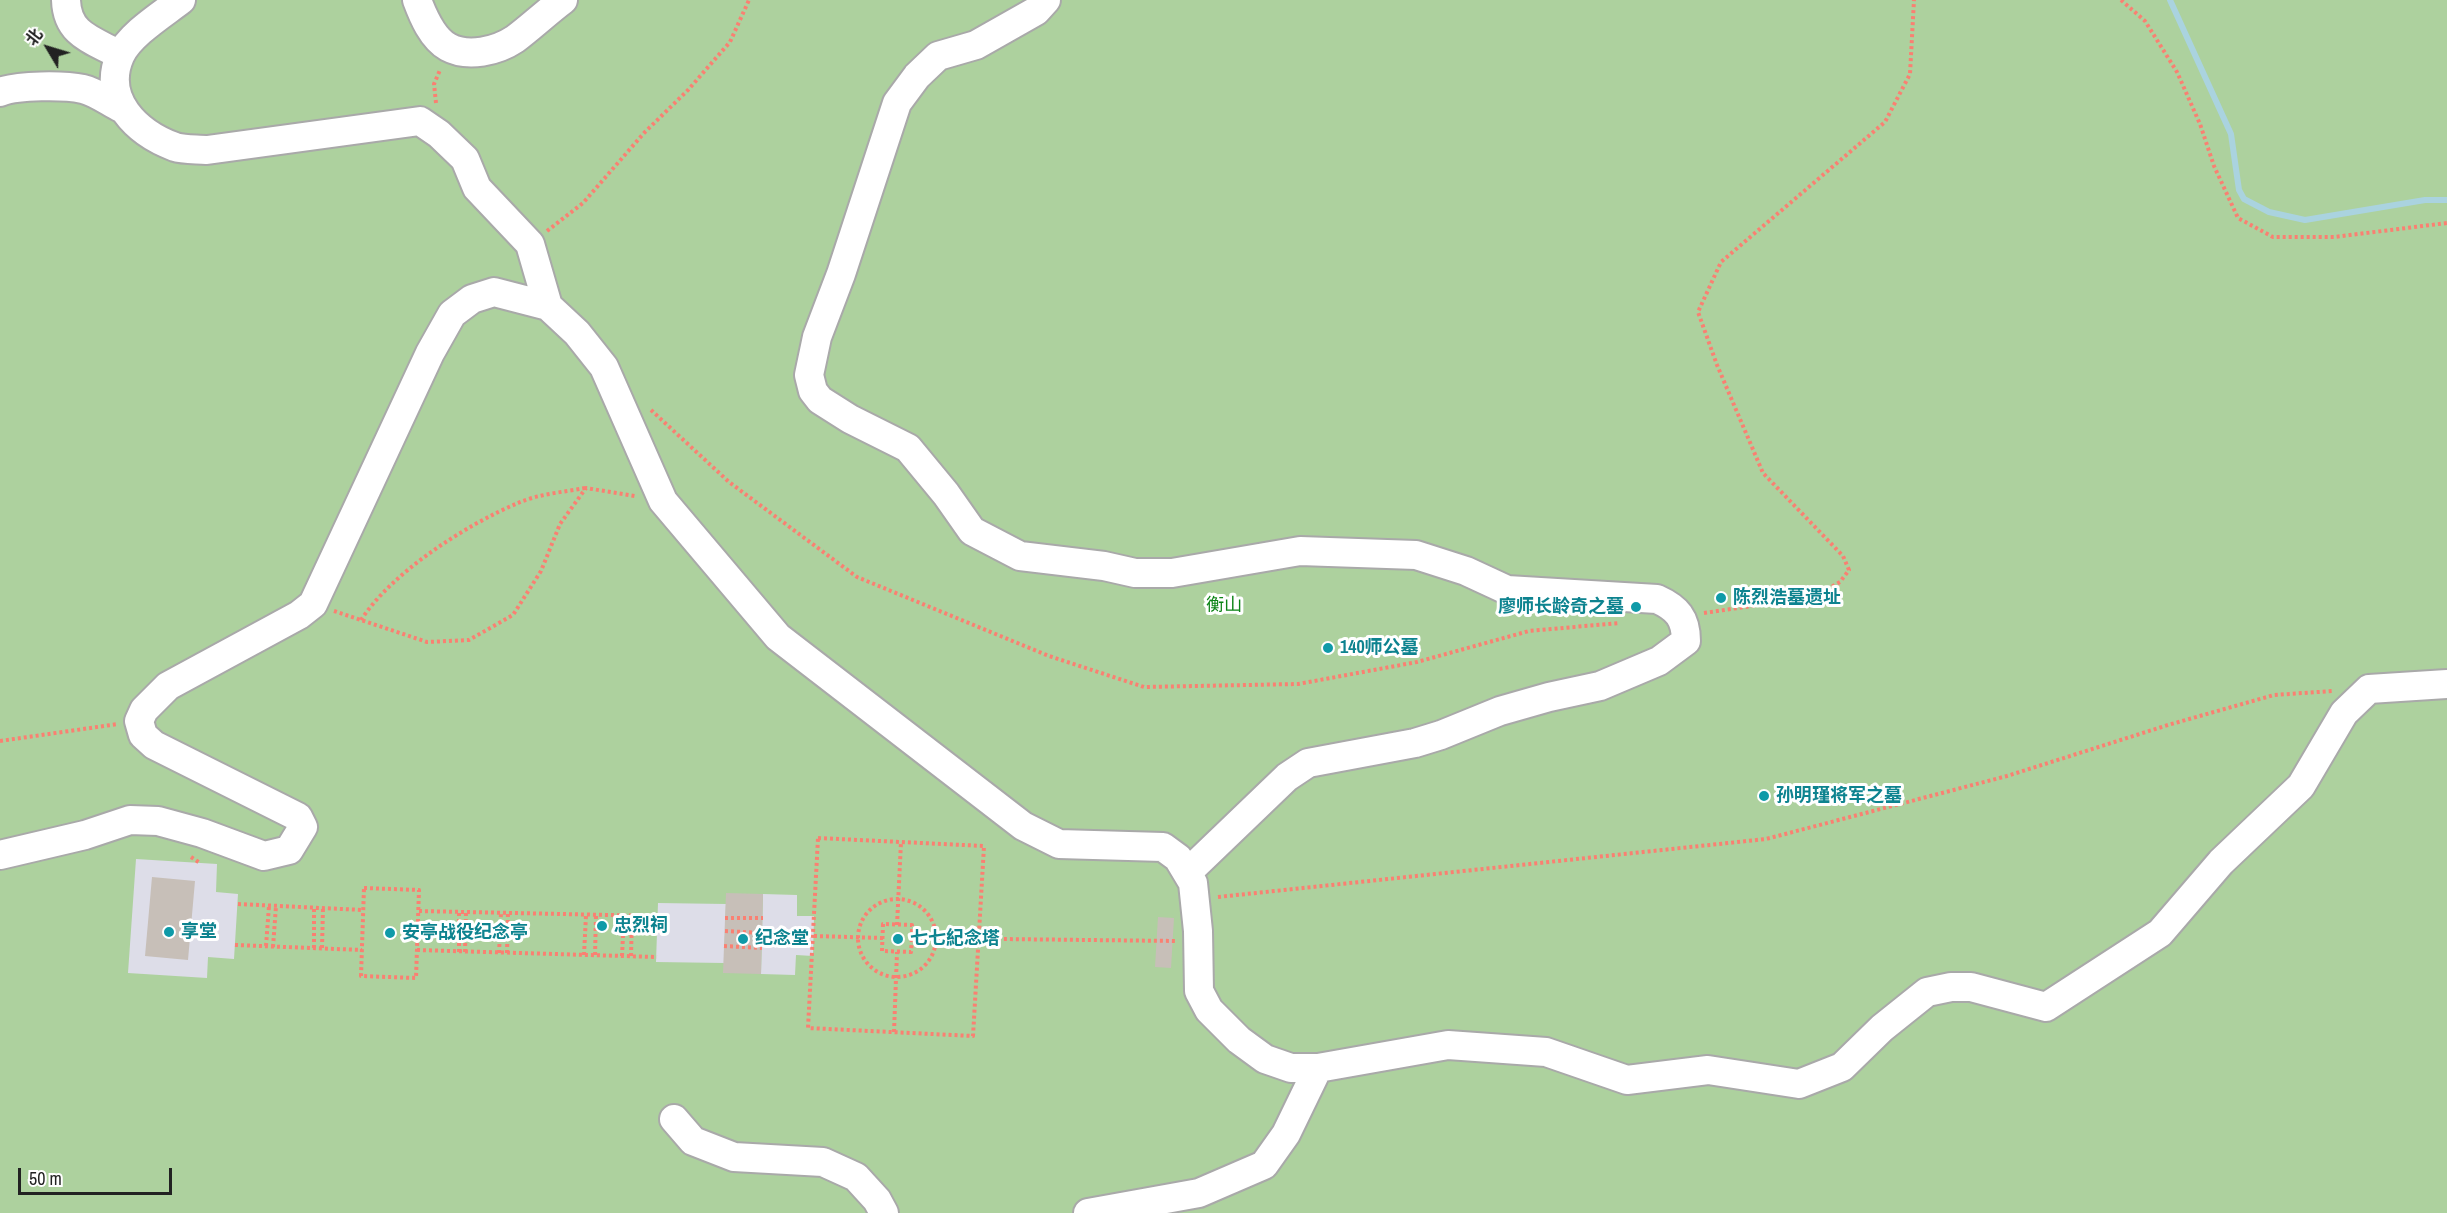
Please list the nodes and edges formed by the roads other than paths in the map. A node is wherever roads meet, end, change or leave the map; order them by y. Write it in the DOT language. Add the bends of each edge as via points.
graph roads {
  1 [pos="66,0"];
  2 [pos="181,0"];
  3 [pos="417,0"];
  4 [pos="562,0"];
  5 [pos="1046,0"];
  6 [pos="120,55"];
  7 [pos="0,92"];
  8 [pos="121,108"];
  9 [pos="548,306"];
  10 [pos="2447,684"];
  11 [pos="0,855"];
  12 [pos="1191,886"];
  13 [pos="1318,1068"];
  14 [pos="674,1119"];
  15 [pos="884,1213"];
  16 [pos="1088,1213"];
  1 -- 6 [label="street" via="71,25"];
  2 -- 6 [label="street" via="136,35"];
  3 -- 4 [label="street" via="435,35 448,47 472,53 492,50 515,39"];
  5 -- 12 [label="street" via="1036,11 976,45 938,56 897,103 817,337 809,375 820,400 908,448 972,531 1020,555 1135,573 1172,573 1300,551 1416,555 1466,571 1507,590 1657,599 1673,606 1682,616 1686,641 1659,661 1600,686 1500,711 1415,743 1308,764 1287,777"];
  6 -- 8 [label="street" via="114,77"];
  7 -- 8 [label="street" via="27,86 84,89"];
  8 -- 9 [label="street" via="137,126 176,147 207,150 420,121 465,159 477,188 530,244"];
  9 -- 11 [label="street" via="494,292 472,299 452,314 313,604 168,686 144,710 139,721 143,735 154,746 298,817 303,827 289,850 264,856 158,821 130,820 86,835"];
  9 -- 12 [label="street" via="577,333 604,367 663,501 778,637 1023,826 1059,844 1163,847 1178,858"];
  10 -- 13 [label="street" via="2369,689 2344,712 2301,786 2221,862 2160,933 2046,1007 1971,987 1927,992 1842,1067 1799,1084 1708,1070 1627,1080 1546,1052 1448,1045"];
  12 -- 13 [label="street" via="1199,992 1209,1010 1265,1059 1291,1068"];
  13 -- 16 [label="street" via="1286,1134 1264,1165 1199,1193"];
  14 -- 15 [label="street" via="693,1141 734,1157 823,1162 856,1178"];
}
